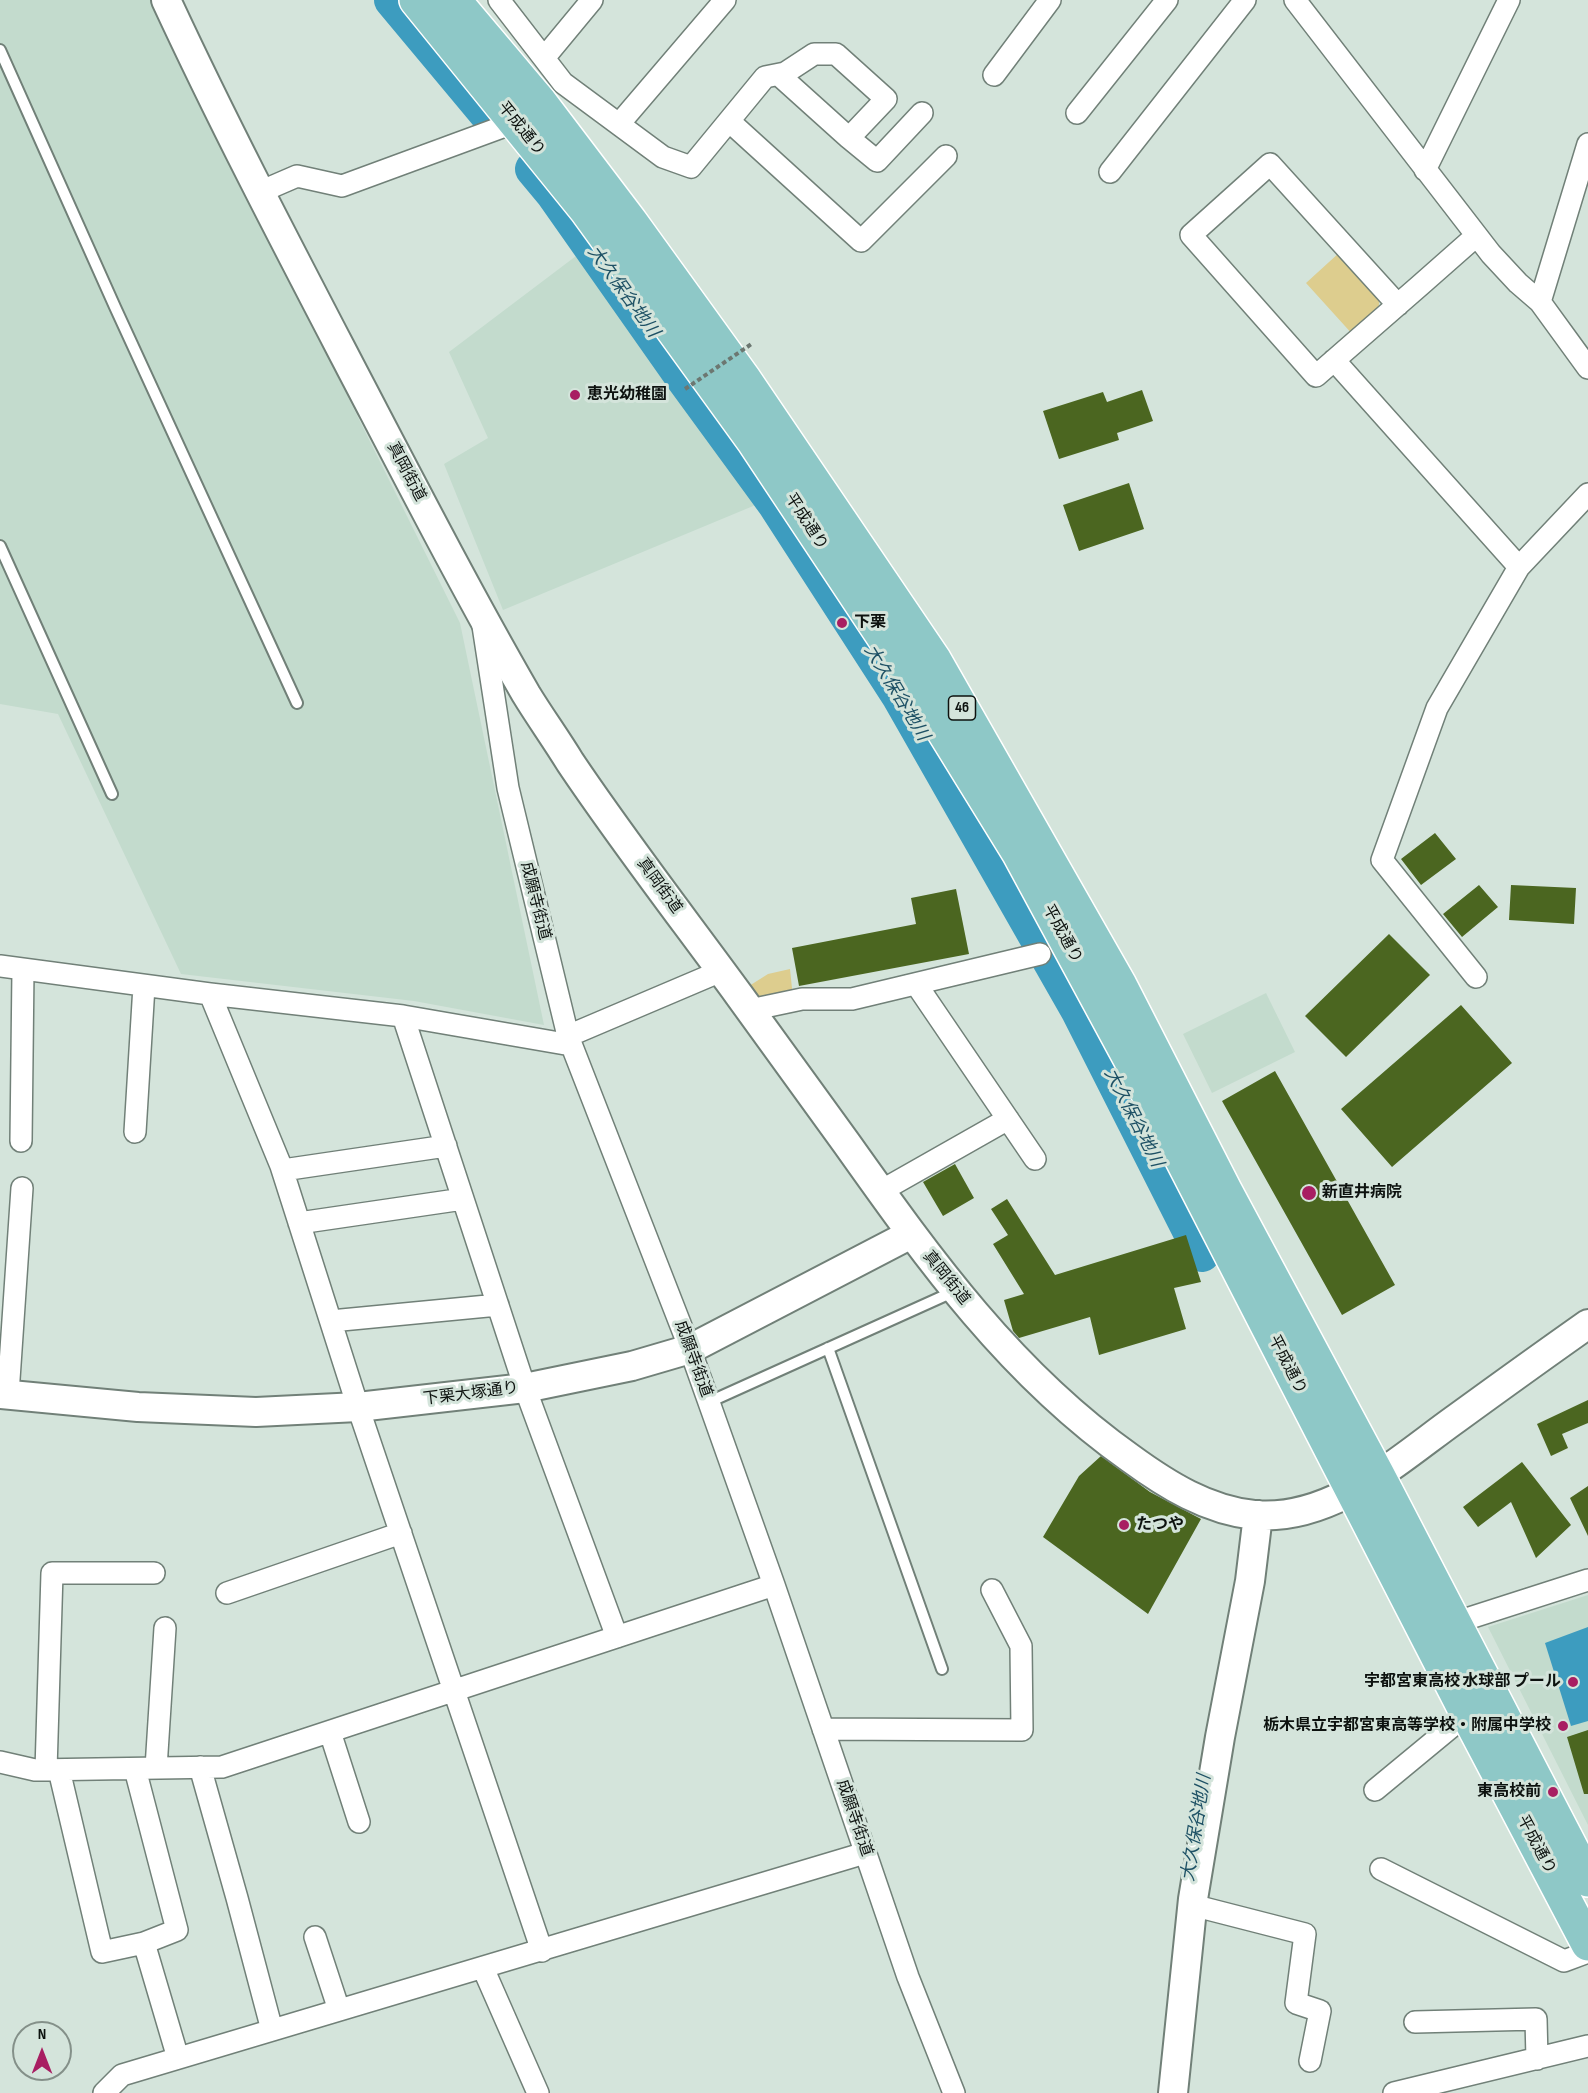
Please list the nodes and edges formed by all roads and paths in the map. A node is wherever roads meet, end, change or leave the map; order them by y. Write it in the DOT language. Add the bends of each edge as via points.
graph roads {
  1 [pos="166,0"];
  2 [pos="416,0"];
  3 [pos="454,0"];
  4 [pos="499,0"];
  5 [pos="592,0"];
  6 [pos="725,0"];
  7 [pos="1050,0"];
  8 [pos="1167,0"];
  9 [pos="1245,0"];
  10 [pos="1295,0"];
  11 [pos="1320,0"];
  12 [pos="1509,0"];
  13 [pos="1309,19"];
  14 [pos="0,50"];
  15 [pos="544,58"];
  16 [pos="780,75"];
  17 [pos="994,75"];
  18 [pos="540,102"];
  19 [pos="922,113"];
  20 [pos="1077,113"];
  21 [pos="729,121"];
  22 [pos="619,124"];
  23 [pos="849,138"];
  24 [pos="1588,144"];
  25 [pos="946,156"];
  26 [pos="1425,170"];
  27 [pos="1110,172"];
  28 [pos="260,192"];
  29 [pos="1580,202"];
  30 [pos="1476,236"];
  31 [pos="1540,302"];
  32 [pos="1398,305"];
  33 [pos="753,343"];
  34 [pos="1334,360"];
  35 [pos="1588,368"];
  36 [pos="685,389"];
  37 [pos="1588,494"];
  38 [pos="0,546"];
  39 [pos="1519,567"];
  40 [pos="481,613"];
  41 [pos="297,703"];
  42 [pos="112,794"];
  43 [pos="1040,954"];
  44 [pos="0,966"];
  45 [pos="23,970"];
  46 [pos="721,970"];
  47 [pos="1476,977"];
  48 [pos="916,984"];
  49 [pos="144,986"];
  50 [pos="210,994"];
  51 [pos="750,1010"];
  52 [pos="403,1016"];
  53 [pos="570,1040"];
  54 [pos="1008,1119"];
  55 [pos="135,1132"];
  56 [pos="21,1141"];
  57 [pos="446,1146"];
  58 [pos="1035,1159"];
  59 [pos="283,1170"];
  60 [pos="22,1188"];
  61 [pos="881,1191"];
  62 [pos="463,1199"];
  63 [pos="299,1223"];
  64 [pos="911,1234"];
  65 [pos="956,1290"];
  66 [pos="498,1305"];
  67 [pos="331,1321"];
  68 [pos="1588,1324"];
  69 [pos="828,1348"];
  70 [pos="690,1349"];
  71 [pos="525,1388"];
  72 [pos="4,1394"];
  73 [pos="709,1402"];
  74 [pos="358,1407"];
  75 [pos="1365,1483"];
  76 [pos="1258,1515"];
  77 [pos="401,1533"];
  78 [pos="154,1572"];
  79 [pos="1588,1580"];
  80 [pos="774,1585"];
  81 [pos="992,1590"];
  82 [pos="227,1593"];
  83 [pos="1454,1623"];
  84 [pos="165,1628"];
  85 [pos="617,1637"];
  86 [pos="942,1669"];
  87 [pos="455,1692"];
  88 [pos="1467,1714"];
  89 [pos="823,1729"];
  90 [pos="330,1732"];
  91 [pos="0,1762"];
  92 [pos="200,1767"];
  93 [pos="146,1768"];
  94 [pos="52,1770"];
  95 [pos="1375,1790"];
  96 [pos="359,1822"];
  97 [pos="865,1853"];
  98 [pos="1381,1869"];
  99 [pos="1588,1880"];
  100 [pos="1192,1905"];
  101 [pos="315,1936"];
  102 [pos="144,1943"];
  103 [pos="1588,1944"];
  104 [pos="542,1951"];
  105 [pos="1588,1952"];
  106 [pos="483,1968"];
  107 [pos="339,2010"];
  108 [pos="1415,2022"];
  109 [pos="272,2030"];
  110 [pos="1588,2046"];
  111 [pos="178,2058"];
  112 [pos="1537,2059"];
  113 [pos="1310,2061"];
  114 [pos="104,2093"];
  115 [pos="538,2093"];
  116 [pos="954,2093"];
  117 [pos="1173,2093"];
  118 [pos="1395,2093"];
  1 -- 28 [label="street, 真岡街道"];
  2 -- 18 [label="main road, 平成通り / 46"];
  3 -- 18 [label="main road, 平成通り / 46"];
  4 -- 15 [label="street"];
  5 -- 15 [label="street"];
  6 -- 22 [label="street"];
  7 -- 17 [label="street"];
  8 -- 20 [label="street"];
  9 -- 27 [label="street"];
  10 -- 13 [label="street"];
  11 -- 13 [label="street"];
  12 -- 26 [label="street"];
  13 -- 26 [label="street"];
  14 -- 41 [label="lane"];
  15 -- 18 [label="street"];
  16 -- 21 [label="street" via="765,77"];
  16 -- 23 [label="street"];
  16 -- 23 [label="street" via="814,54 836,54 886,99"];
  18 -- 22 [label="street"];
  18 -- 28 [label="street" via="342,186 297,176"];
  18 -- 75 [label="main road, 平成通り / 46" via="586,210 754,442 910,677 1018,852"];
  19 -- 23 [label="street" via="877,161"];
  21 -- 22 [label="street" via="691,167 663,157"];
  21 -- 25 [label="street" via="861,241"];
  24 -- 29 [label="street"];
  26 -- 30 [label="street"];
  28 -- 40 [label="street, 真岡街道"];
  29 -- 31 [label="street"];
  30 -- 31 [label="street"];
  30 -- 32 [label="street"];
  31 -- 35 [label="street"];
  32 -- 34 [label="street"];
  32 -- 34 [label="street" via="1270,164 1191,235 1316,376"];
  33 -- 36 [label="path, bridge"];
  34 -- 39 [label="street"];
  37 -- 39 [label="street"];
  38 -- 42 [label="lane"];
  39 -- 47 [label="street" via="1437,708 1382,860"];
  40 -- 46 [label="street, 真岡街道" via="530,700 598,804"];
  40 -- 53 [label="street, 成願寺街道" via="508,788"];
  43 -- 48 [label="street"];
  44 -- 45 [label="street"];
  45 -- 49 [label="street"];
  45 -- 56 [label="street"];
  46 -- 51 [label="street, 真岡街道"];
  46 -- 53 [label="street"];
  48 -- 51 [label="street" via="852,999 802,999"];
  48 -- 54 [label="street"];
  49 -- 50 [label="street"];
  49 -- 55 [label="street"];
  50 -- 52 [label="street"];
  50 -- 59 [label="street"];
  51 -- 61 [label="street, 真岡街道"];
  52 -- 53 [label="street"];
  52 -- 57 [label="street"];
  53 -- 70 [label="street, 成願寺街道"];
  54 -- 58 [label="street"];
  54 -- 61 [label="street"];
  57 -- 59 [label="street"];
  57 -- 62 [label="street"];
  59 -- 63 [label="street"];
  60 -- 72 [label="street"];
  61 -- 64 [label="street, 真岡街道"];
  62 -- 63 [label="street"];
  62 -- 66 [label="street"];
  63 -- 67 [label="street"];
  64 -- 65 [label="street, 真岡街道"];
  64 -- 70 [label="street, 下栗大塚通り"];
  65 -- 69 [label="lane"];
  65 -- 76 [label="street, 真岡街道" via="1004,1348 1116,1448 1161,1480 1196,1498 1227,1510"];
  66 -- 67 [label="street"];
  66 -- 71 [label="street"];
  67 -- 74 [label="street"];
  68 -- 75 [label="street, 真岡街道"];
  69 -- 73 [label="lane"];
  69 -- 86 [label="lane"];
  70 -- 71 [label="street, 下栗大塚通り" via="632,1366"];
  70 -- 73 [label="street, 成願寺街道"];
  71 -- 74 [label="street, 下栗大塚通り"];
  71 -- 85 [label="street"];
  72 -- 74 [label="street, 下栗大塚通り" via="138,1407 256,1412"];
  73 -- 80 [label="street, 成願寺街道"];
  74 -- 77 [label="street"];
  75 -- 76 [label="street, 真岡街道" via="1306,1509"];
  75 -- 83 [label="main road, 平成通り / 46"];
  75 -- 88 [label="main road, 平成通り / 46"];
  76 -- 100 [label="street" via="1250,1581"];
  77 -- 82 [label="street"];
  77 -- 87 [label="street"];
  78 -- 94 [label="street" via="52,1573"];
  79 -- 83 [label="street"];
  80 -- 85 [label="street"];
  80 -- 89 [label="street, 成願寺街道"];
  81 -- 89 [label="street" via="1021,1646 1022,1730"];
  83 -- 99 [label="main road, 平成通り / 46"];
  84 -- 93 [label="street"];
  85 -- 87 [label="street"];
  87 -- 90 [label="street"];
  87 -- 104 [label="street"];
  88 -- 95 [label="street"];
  88 -- 103 [label="main road, 平成通り / 46"];
  89 -- 97 [label="street, 成願寺街道"];
  90 -- 92 [label="street" via="222,1767"];
  90 -- 96 [label="street"];
  91 -- 94 [label="street"];
  92 -- 93 [label="street"];
  92 -- 109 [label="street"];
  93 -- 94 [label="street"];
  93 -- 102 [label="street" via="177,1930"];
  94 -- 102 [label="street" via="102,1952"];
  97 -- 104 [label="street"];
  97 -- 116 [label="street, 成願寺街道"];
  98 -- 105 [label="street" via="1564,1961"];
  100 -- 113 [label="street" via="1305,1934 1296,2003 1320,2011"];
  100 -- 117 [label="street"];
  101 -- 107 [label="street"];
  102 -- 111 [label="street"];
  104 -- 106 [label="street"];
  106 -- 107 [label="street"];
  106 -- 115 [label="street"];
  107 -- 109 [label="street"];
  108 -- 112 [label="street" via="1536,2019"];
  109 -- 111 [label="street"];
  110 -- 112 [label="street"];
  111 -- 114 [label="street" via="123,2075"];
  112 -- 118 [label="street"];
}
